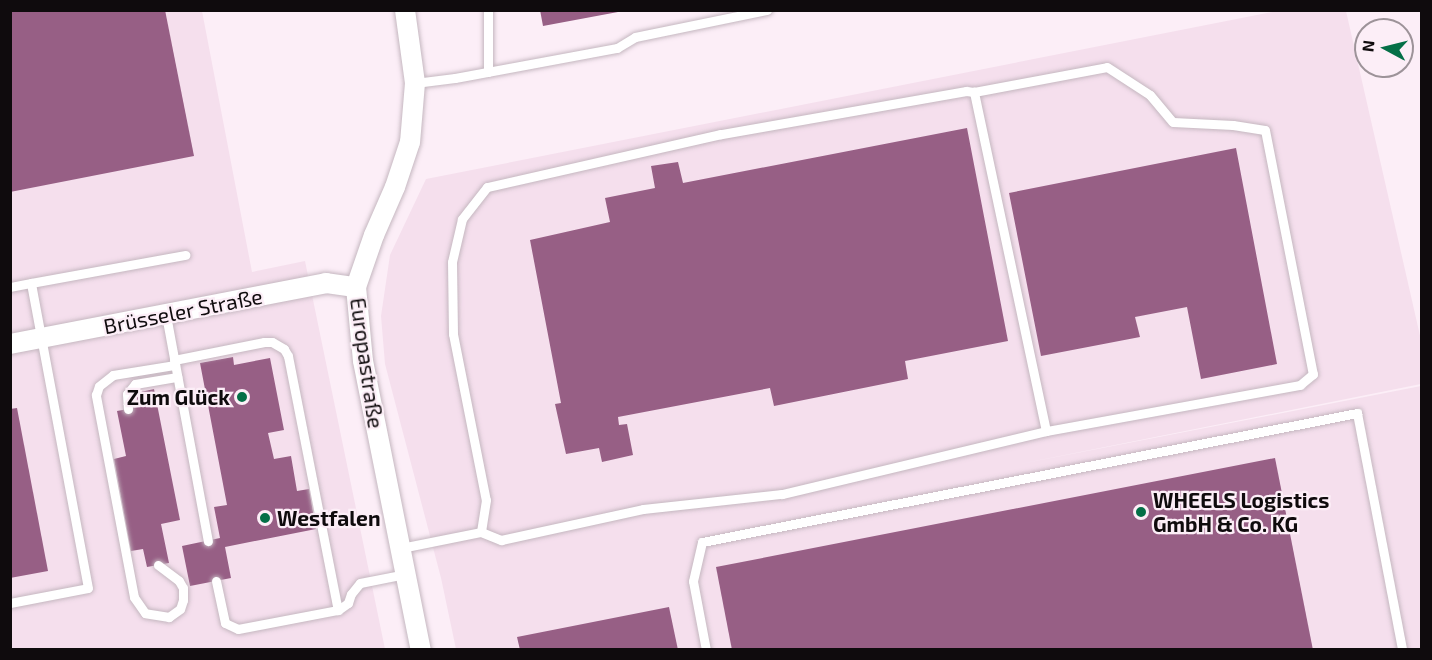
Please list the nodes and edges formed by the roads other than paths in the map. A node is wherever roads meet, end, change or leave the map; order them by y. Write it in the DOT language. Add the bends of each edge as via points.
graph roads {
  1 [pos="405,10"];
  2 [pos="488,10"];
  3 [pos="767,10"];
  4 [pos="488,72"];
  5 [pos="415,83"];
  6 [pos="974,92"];
  7 [pos="185,255"];
  8 [pos="31,283"];
  9 [pos="10,287"];
  10 [pos="356,287"];
  11 [pos="166,315"];
  12 [pos="40,339"];
  13 [pos="10,344"];
  14 [pos="175,362"];
  15 [pos="177,376"];
  16 [pos="129,409"];
  17 [pos="1046,431"];
  18 [pos="481,532"];
  19 [pos="208,541"];
  20 [pos="401,548"];
  21 [pos="158,565"];
  22 [pos="406,574"];
  23 [pos="216,581"];
  24 [pos="10,603"];
  25 [pos="338,610"];
  26 [pos="421,650"];
  27 [pos="706,650"];
  28 [pos="1402,650"];
  1 -- 5 [label="street, Europastraße"];
  2 -- 4 [label="lane"];
  3 -- 4 [label="lane" via="636,37 617,48"];
  4 -- 5 [label="lane"];
  5 -- 10 [label="street, Europastraße" via="410,142"];
  6 -- 17 [label="lane"];
  6 -- 17 [label="lane" via="1107,67 1150,95 1173,122 1264,130 1313,374 1300,385"];
  6 -- 18 [label="lane" via="721,134 487,187 462,219 452,262 453,334 486,500"];
  7 -- 8 [label="lane"];
  8 -- 9 [label="lane"];
  8 -- 12 [label="lane"];
  10 -- 11 [label="street, Brüsseler Straße" via="326,283"];
  10 -- 20 [label="street, Europastraße" via="363,361"];
  11 -- 12 [label="street, Brüsseler Straße"];
  11 -- 14 [label="lane"];
  12 -- 13 [label="street, Brüsseler Straße"];
  12 -- 24 [label="lane" via="88,588"];
  14 -- 15 [label="lane"];
  14 -- 21 [label="lane" via="113,375 99,386 96,395 134,597 145,613 169,617 180,609 183,588"];
  14 -- 25 [label="lane" via="264,342 284,349"];
  15 -- 16 [label="lane" via="135,384 127,394"];
  15 -- 19 [label="lane"];
  17 -- 18 [label="lane" via="782,494 643,509 501,540"];
  18 -- 20 [label="lane"];
  20 -- 22 [label="street, Europastraße"];
  22 -- 25 [label="lane" via="360,583 348,603"];
  22 -- 26 [label="street, Europastraße"];
  23 -- 25 [label="lane" via="223,617 231,628"];
  27 -- 28 [label="lane" via="693,581 702,542 1356,413"];
}
